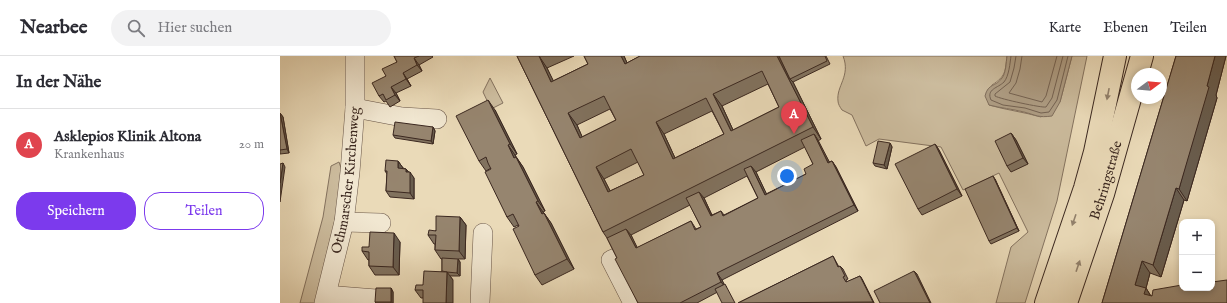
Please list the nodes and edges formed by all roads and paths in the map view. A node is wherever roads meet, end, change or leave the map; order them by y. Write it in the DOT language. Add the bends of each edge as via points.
graph roads {
  1 [pos="355,56"];
  2 [pos="1115,56"];
  3 [pos="1142,56"];
  4 [pos="355,108"];
  5 [pos="436,119"];
  6 [pos="344,222"];
  7 [pos="381,223"];
  8 [pos="483,233"];
  9 [pos="618,257"];
  10 [pos="326,298"];
  11 [pos="376,299"];
  12 [pos="480,303"];
  13 [pos="633,303"];
  14 [pos="1046,303"];
  15 [pos="1066,303"];
  1 -- 4 [label="street, Othmarscher Kirchenweg"];
  2 -- 14 [label="main road, Behringstraße, one-way" via="1085,188"];
  15 -- 3 [label="main road, Behringstraße, one-way" via="1103,194"];
  4 -- 5 [label="street" via="402,117"];
  4 -- 6 [label="street, Othmarscher Kirchenweg"];
  6 -- 7 [label="street"];
  6 -- 10 [label="street, Othmarscher Kirchenweg"];
  8 -- 12 [label="street"];
  9 -- 13 [label="street" via="612,260"];
  10 -- 11 [label="street" via="338,296"];
}
